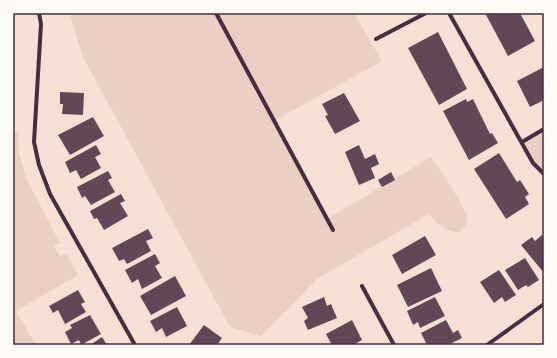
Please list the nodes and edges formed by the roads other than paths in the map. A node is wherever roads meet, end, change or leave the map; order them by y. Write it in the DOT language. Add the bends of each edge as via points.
graph roads {
  1 [pos="39,13"];
  2 [pos="216,13"];
  3 [pos="426,13"];
  4 [pos="449,13"];
  5 [pos="376,39"];
  6 [pos="544,129"];
  7 [pos="522,142"];
  8 [pos="544,174"];
  9 [pos="333,230"];
  10 [pos="362,286"];
  11 [pos="544,304"];
  12 [pos="135,345"];
  13 [pos="394,345"];
  14 [pos="487,345"];
  1 -- 12 [label="street" via="41,24 34,142 39,165 50,194"];
  2 -- 9 [label="street"];
  3 -- 5 [label="street"];
  4 -- 7 [label="street"];
  6 -- 7 [label="street"];
  7 -- 8 [label="street" via="533,163"];
  10 -- 13 [label="street"];
  11 -- 14 [label="street"];
}
